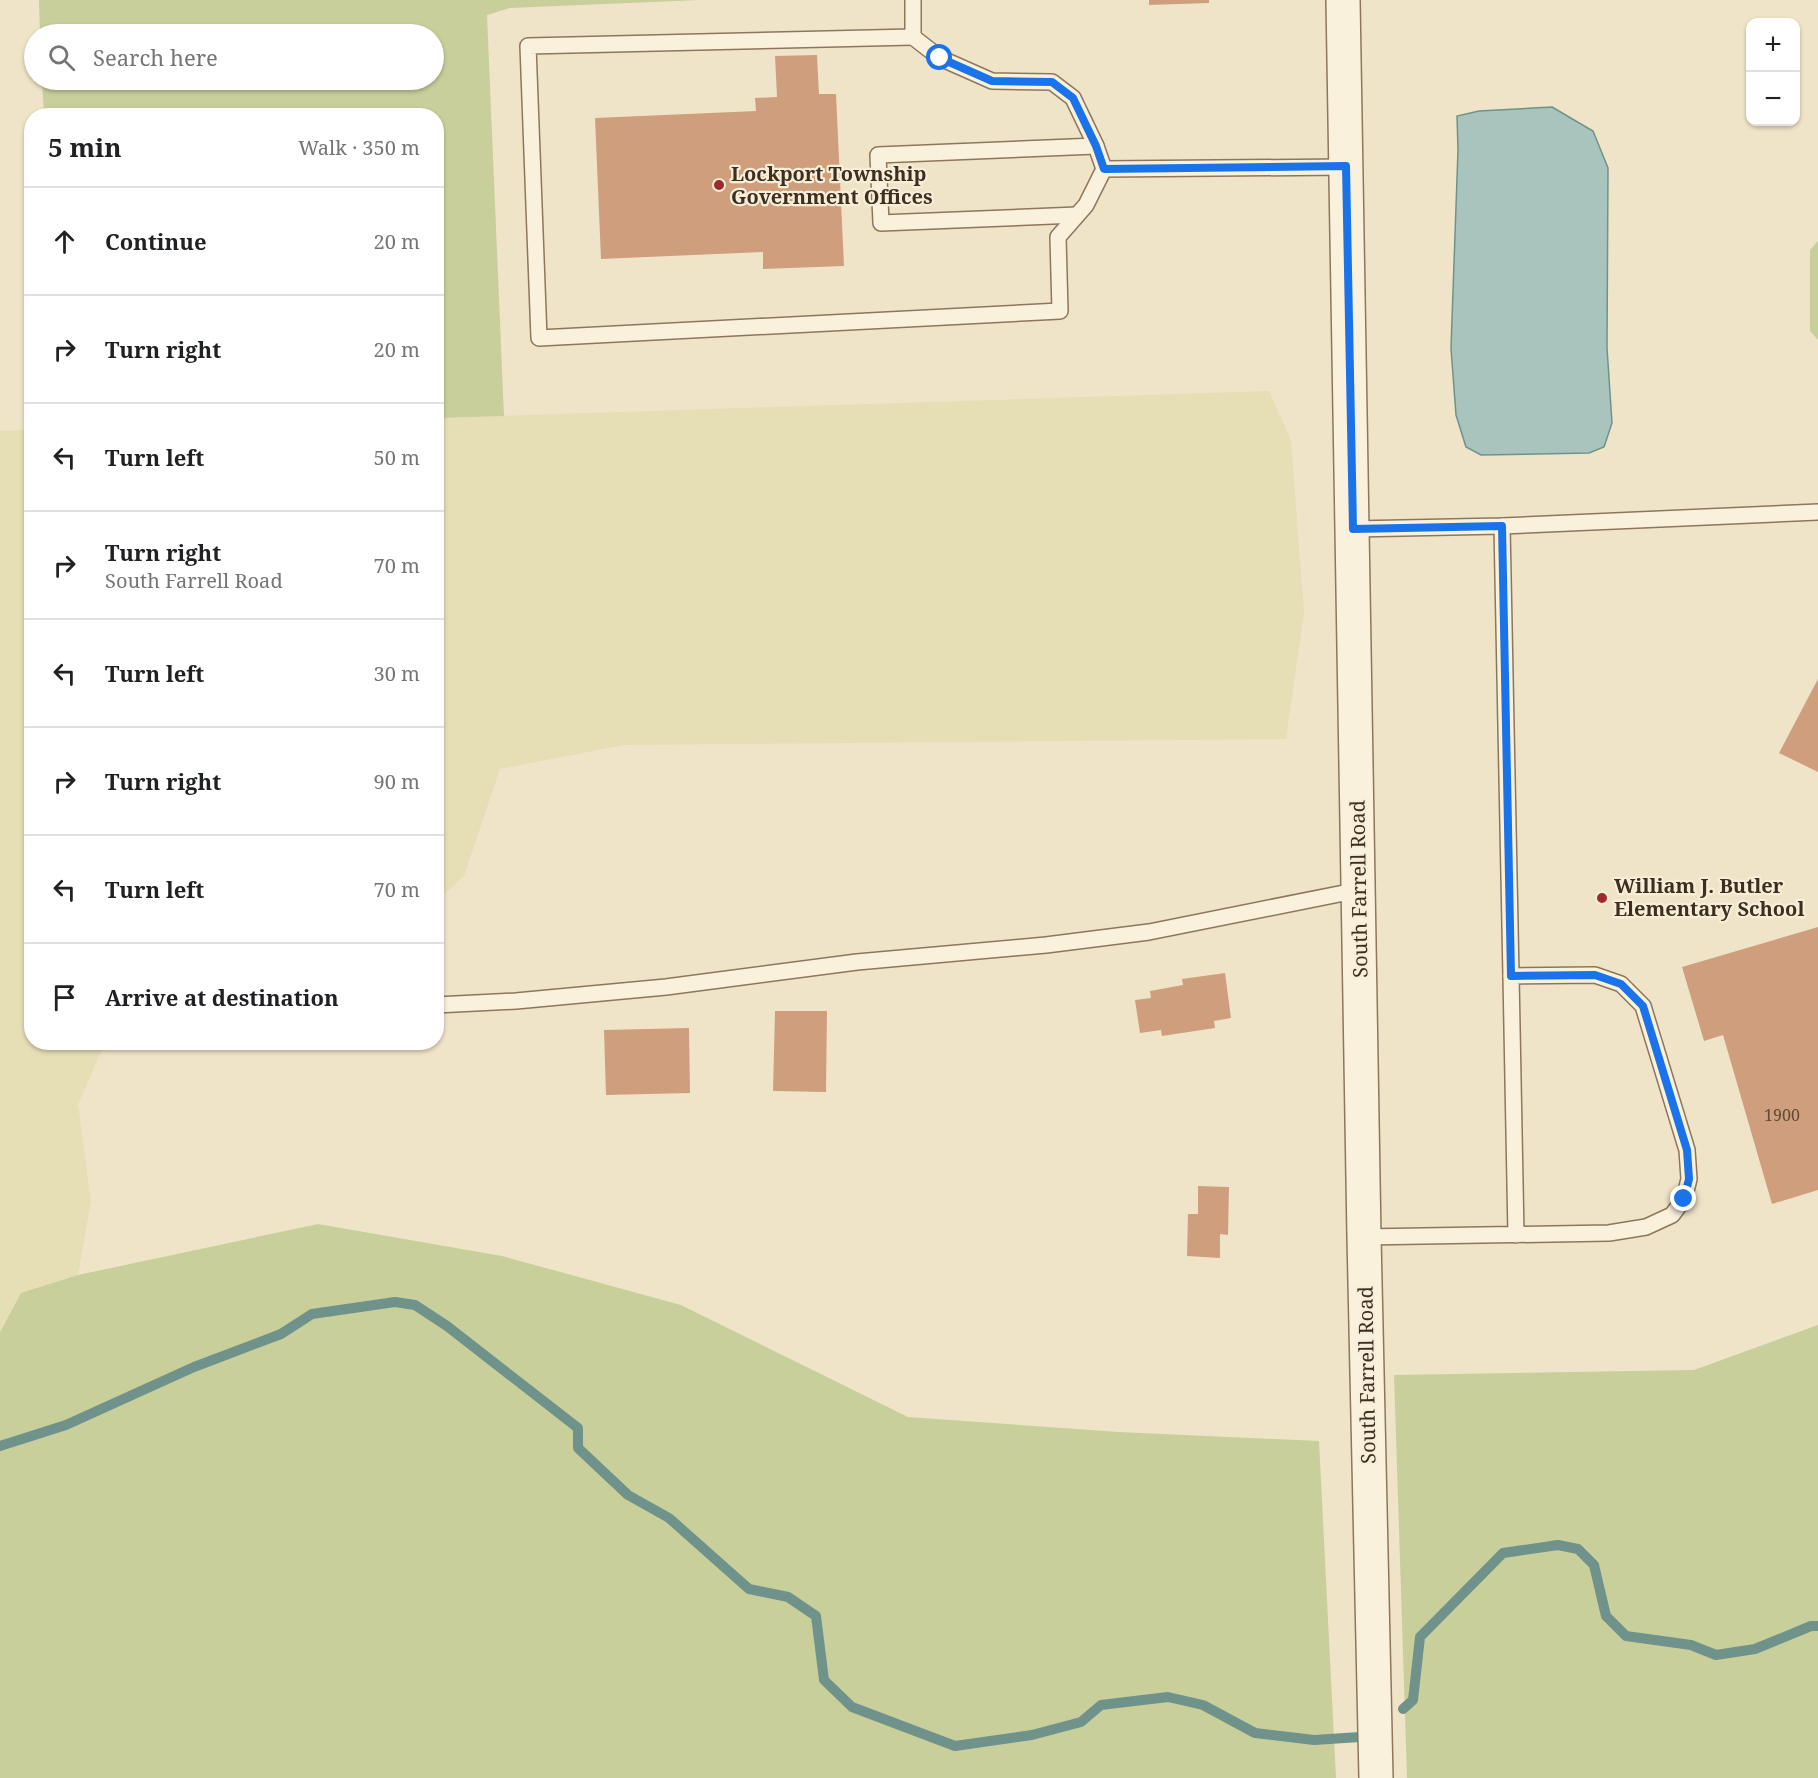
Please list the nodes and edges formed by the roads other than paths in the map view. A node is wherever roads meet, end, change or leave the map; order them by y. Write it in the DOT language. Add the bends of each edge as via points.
graph roads {
  1 [pos="913,0"];
  2 [pos="1343,0"];
  3 [pos="913,37"];
  4 [pos="1096,146"];
  5 [pos="1346,166"];
  6 [pos="1104,169"];
  7 [pos="1077,215"];
  8 [pos="1818,512"];
  9 [pos="1502,526"];
  10 [pos="1353,529"];
  11 [pos="1359,890"];
  12 [pos="1511,976"];
  13 [pos="444,1004"];
  14 [pos="1516,1234"];
  15 [pos="1364,1238"];
  16 [pos="1376,1778"];
  1 -- 3 [label="lane"];
  2 -- 5 [label="street, South Farrell Road"];
  3 -- 4 [label="lane" via="940,58 992,81 1052,82 1073,98"];
  3 -- 7 [label="lane" via="528,46 539,338 1060,311 1058,237"];
  4 -- 6 [label="lane"];
  4 -- 7 [label="lane" via="878,155 881,223"];
  5 -- 6 [label="lane"];
  5 -- 10 [label="street, South Farrell Road"];
  6 -- 7 [label="lane"];
  8 -- 9 [label="lane"];
  9 -- 10 [label="lane"];
  9 -- 12 [label="lane"];
  10 -- 11 [label="street, South Farrell Road"];
  11 -- 13 [label="lane" via="1103,938 666,987"];
  11 -- 15 [label="street, South Farrell Road"];
  12 -- 14 [label="lane"];
  12 -- 14 [label="lane" via="1595,975 1621,984 1643,1006 1687,1150 1689,1179 1684,1199 1672,1215 1646,1227 1609,1233"];
  14 -- 15 [label="lane"];
  15 -- 16 [label="street, South Farrell Road"];
}
